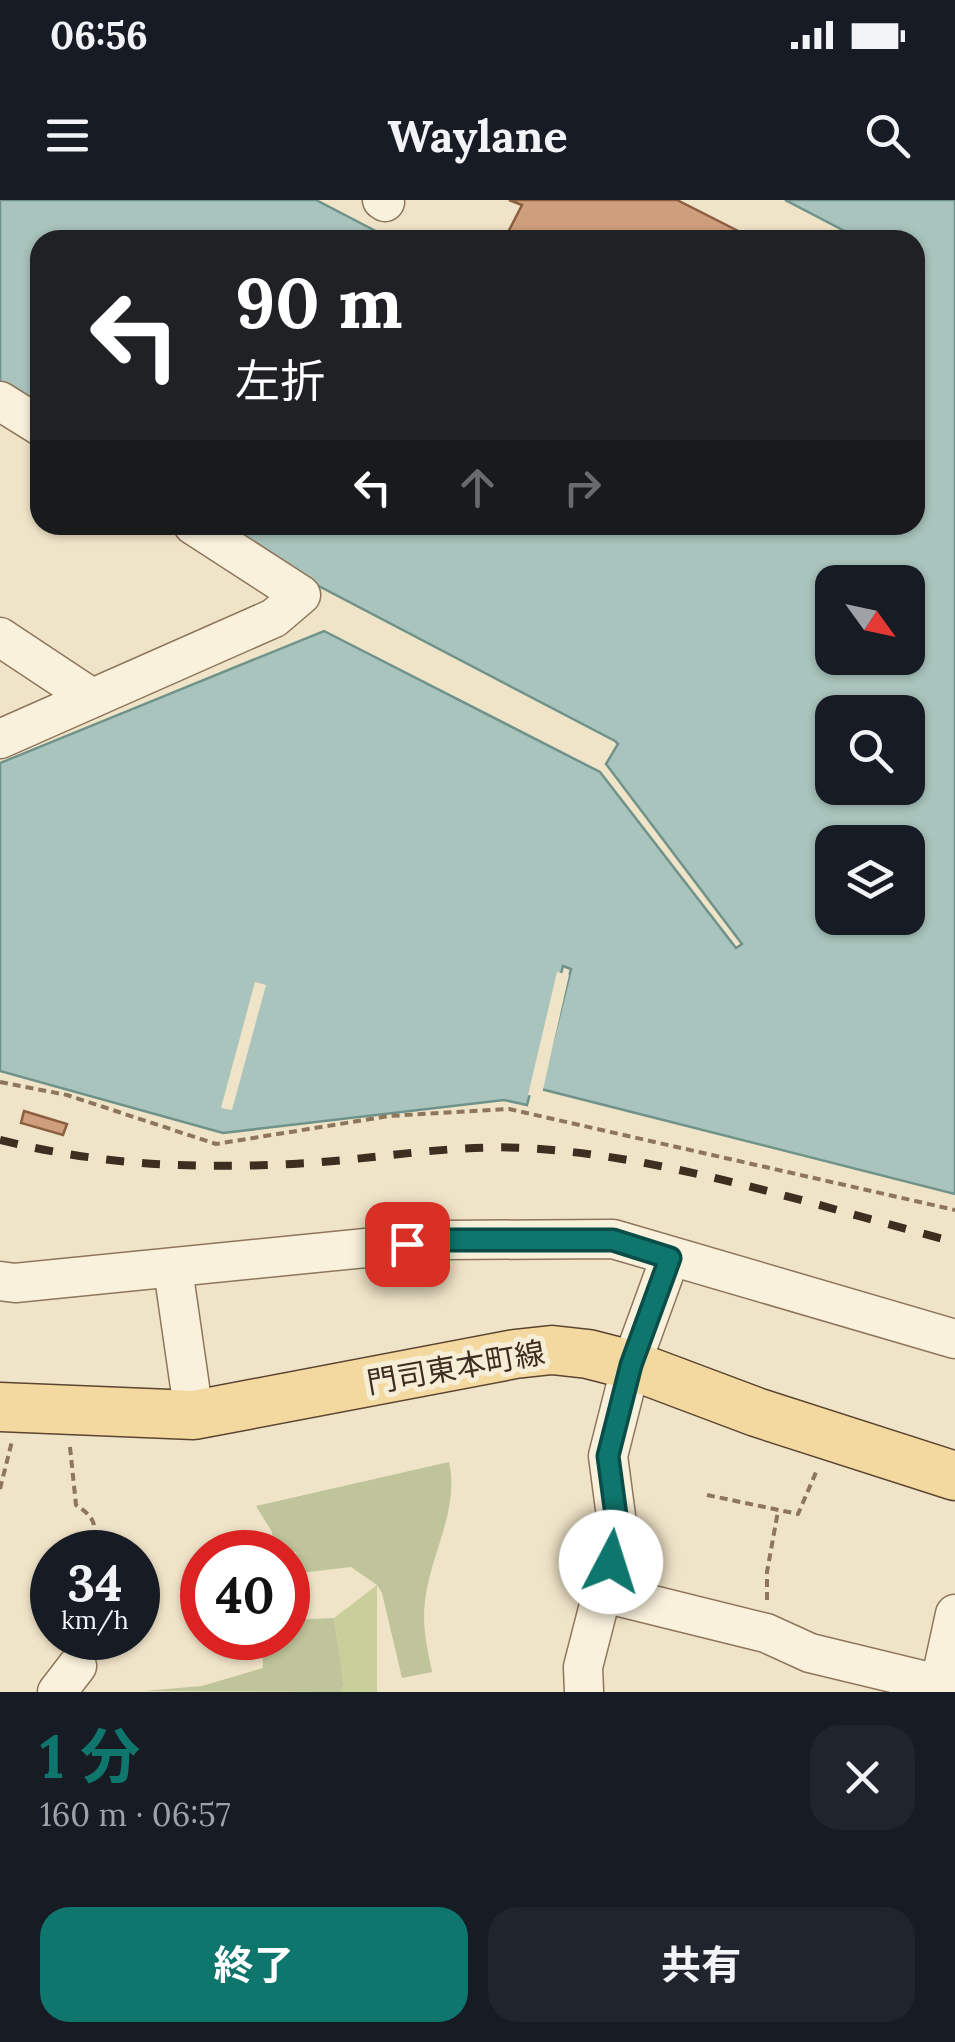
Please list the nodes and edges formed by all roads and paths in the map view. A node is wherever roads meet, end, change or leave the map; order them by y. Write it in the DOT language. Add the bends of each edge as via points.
graph roads {
  1 [pos="0,401"];
  2 [pos="30,420"];
  3 [pos="208,535"];
  4 [pos="0,637"];
  5 [pos="92,698"];
  6 [pos="0,738"];
  7 [pos="0,1082"];
  8 [pos="955,1210"];
  9 [pos="670,1258"];
  10 [pos="173,1269"];
  11 [pos="0,1281"];
  12 [pos="955,1339"];
  13 [pos="631,1365"];
  14 [pos="194,1415"];
  15 [pos="8,1418"];
  16 [pos="68,1432"];
  17 [pos="822,1456"];
  18 [pos="955,1476"];
  19 [pos="0,1489"];
  20 [pos="708,1495"];
  21 [pos="778,1511"];
  22 [pos="94,1530"];
  23 [pos="604,1593"];
  24 [pos="955,1614"];
  25 [pos="766,1633"];
  26 [pos="944,1688"];
  27 [pos="584,1692"];
  1 -- 2 [label="street"];
  3 -- 5 [label="street" via="301,595 274,618"];
  4 -- 5 [label="street"];
  5 -- 6 [label="street"];
  7 -- 8 [label="path" via="67,1095 216,1144 389,1116 509,1110"];
  9 -- 10 [label="street" via="613,1240 446,1240"];
  9 -- 12 [label="street"];
  9 -- 13 [label="street"];
  10 -- 11 [label="street"];
  10 -- 14 [label="street"];
  13 -- 14 [label="main road, 門司東本町線" via="588,1354 534,1352"];
  13 -- 18 [label="main road, 門司東本町線"];
  13 -- 23 [label="street" via="608,1456 618,1530"];
  14 -- 15 [label="main road, 門司東本町線"];
  15 -- 19 [label="path"];
  16 -- 22 [label="path" via="76,1505 89,1512"];
  17 -- 21 [label="path" via="798,1514"];
  20 -- 21 [label="path"];
  21 -- 25 [label="path"];
  23 -- 25 [label="street"];
  23 -- 27 [label="street" via="583,1667"];
  24 -- 26 [label="street"];
  25 -- 26 [label="street" via="810,1654"];
}
